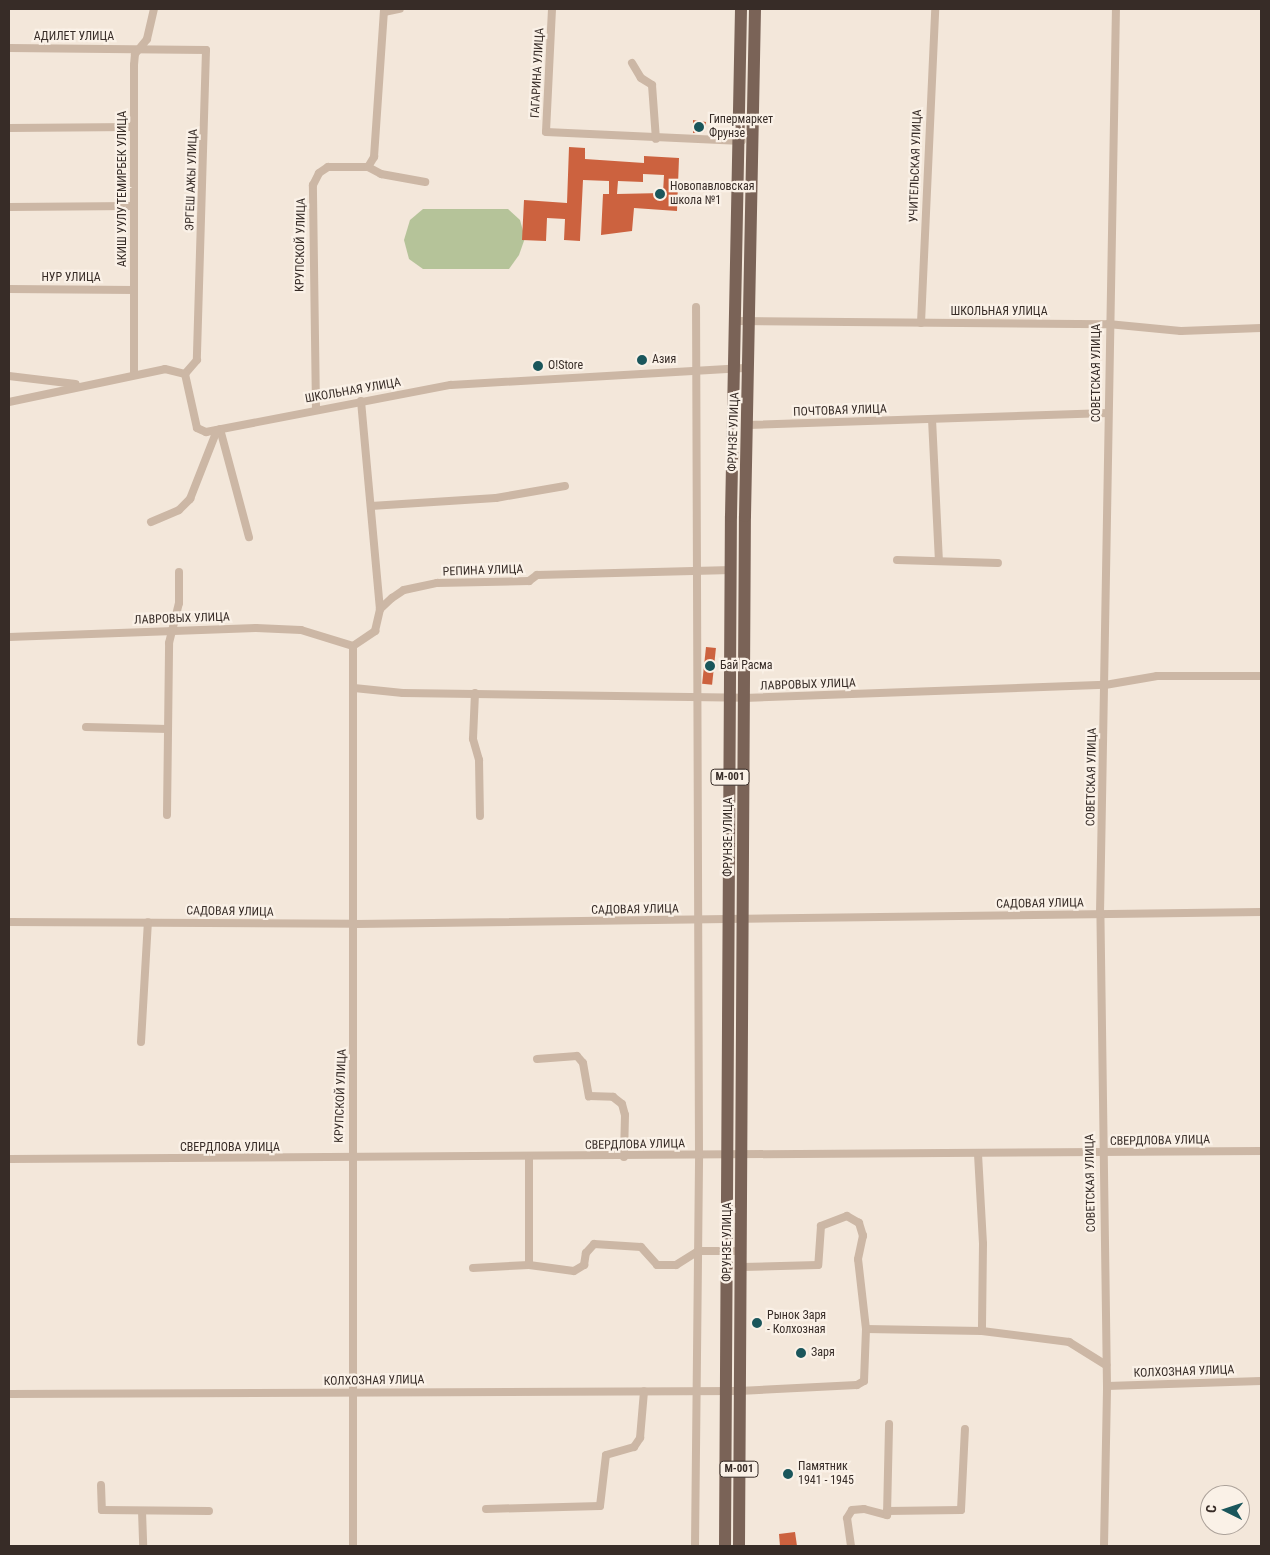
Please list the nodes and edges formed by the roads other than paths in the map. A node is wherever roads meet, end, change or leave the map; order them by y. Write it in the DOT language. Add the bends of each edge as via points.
graph roads {
  1 [pos="154,9"];
  2 [pos="400,9"];
  3 [pos="552,9"];
  4 [pos="741,9"];
  5 [pos="755,9"];
  6 [pos="935,9"];
  7 [pos="1116,9"];
  8 [pos="384,10"];
  9 [pos="9,48"];
  10 [pos="139,48"];
  11 [pos="632,62"];
  12 [pos="134,126"];
  13 [pos="9,128"];
  14 [pos="656,139"];
  15 [pos="739,141"];
  16 [pos="752,142"];
  17 [pos="368,167"];
  18 [pos="425,182"];
  19 [pos="133,206"];
  20 [pos="9,207"];
  21 [pos="9,289"];
  22 [pos="134,290"];
  23 [pos="696,307"];
  24 [pos="736,322"];
  25 [pos="750,322"];
  26 [pos="921,323"];
  27 [pos="1108,324"];
  28 [pos="1261,328"];
  29 [pos="734,368"];
  30 [pos="749,368"];
  31 [pos="697,369"];
  32 [pos="134,374"];
  33 [pos="185,374"];
  34 [pos="9,376"];
  35 [pos="80,384"];
  36 [pos="361,401"];
  37 [pos="9,402"];
  38 [pos="316,409"];
  39 [pos="1108,413"];
  40 [pos="932,419"];
  41 [pos="748,425"];
  42 [pos="218,429"];
  43 [pos="565,486"];
  44 [pos="372,506"];
  45 [pos="151,522"];
  46 [pos="249,537"];
  47 [pos="897,560"];
  48 [pos="939,561"];
  49 [pos="998,563"];
  50 [pos="732,570"];
  51 [pos="696,571"];
  52 [pos="179,572"];
  53 [pos="380,609"];
  54 [pos="175,630"];
  55 [pos="9,637"];
  56 [pos="353,646"];
  57 [pos="1261,676"];
  58 [pos="1105,685"];
  59 [pos="354,688"];
  60 [pos="475,692"];
  61 [pos="698,697"];
  62 [pos="731,698"];
  63 [pos="744,698"];
  64 [pos="86,727"];
  65 [pos="168,728"];
  66 [pos="167,815"];
  67 [pos="480,816"];
  68 [pos="1261,912"];
  69 [pos="1100,914"];
  70 [pos="698,920"];
  71 [pos="730,920"];
  72 [pos="743,920"];
  73 [pos="9,922"];
  74 [pos="148,922"];
  75 [pos="355,924"];
  76 [pos="141,1042"];
  77 [pos="536,1059"];
  78 [pos="1261,1151"];
  79 [pos="1101,1153"];
  80 [pos="978,1154"];
  81 [pos="729,1155"];
  82 [pos="742,1155"];
  83 [pos="699,1156"];
  84 [pos="624,1157"];
  85 [pos="529,1158"];
  86 [pos="9,1159"];
  87 [pos="350,1159"];
  88 [pos="742,1251"];
  89 [pos="698,1252"];
  90 [pos="728,1252"];
  91 [pos="529,1266"];
  92 [pos="742,1267"];
  93 [pos="473,1268"];
  94 [pos="866,1329"];
  95 [pos="982,1331"];
  96 [pos="1106,1365"];
  97 [pos="1261,1381"];
  98 [pos="1107,1386"];
  99 [pos="644,1391"];
  100 [pos="726,1391"];
  101 [pos="739,1391"];
  102 [pos="352,1392"];
  103 [pos="694,1392"];
  104 [pos="9,1394"];
  105 [pos="889,1424"];
  106 [pos="965,1429"];
  107 [pos="101,1485"];
  108 [pos="486,1509"];
  109 [pos="142,1511"];
  110 [pos="209,1511"];
  111 [pos="887,1511"];
  112 [pos="143,1546"];
  113 [pos="353,1546"];
  114 [pos="695,1546"];
  115 [pos="725,1546"];
  116 [pos="739,1546"];
  117 [pos="852,1546"];
  118 [pos="1104,1546"];
  1 -- 10 [label="street, АКИШ УУЛУ ТЕМИРБЕК УЛИЦА" via="147,39"];
  2 -- 8 [label="street"];
  3 -- 14 [label="street, ГАГАРИНА УЛИЦА" via="546,132 552,135"];
  4 -- 15 [label="main road, ФРУНЗЕ УЛИЦА / M-001"];
  5 -- 16 [label="main road, ФРУНЗЕ УЛИЦА / M-001"];
  6 -- 26 [label="street, УЧИТЕЛЬСКАЯ УЛИЦА"];
  7 -- 27 [label="street, СОВЕТСКАЯ УЛИЦА"];
  8 -- 17 [label="street" via="374,157"];
  9 -- 10 [label="street, АДИЛЕТ УЛИЦА"];
  10 -- 12 [label="street, АКИШ УУЛУ ТЕМИРБЕК УЛИЦА" via="135,54"];
  10 -- 33 [label="street, ЭРГЕШ АЖЫ УЛИЦА" via="206,50 197,360"];
  11 -- 14 [label="street" via="640,78 652,85"];
  12 -- 13 [label="street"];
  12 -- 19 [label="street, АКИШ УУЛУ ТЕМИРБЕК УЛИЦА"];
  14 -- 15 [label="street"];
  15 -- 16 [label="street"];
  15 -- 24 [label="main road, ФРУНЗЕ УЛИЦА / M-001"];
  16 -- 25 [label="main road, ФРУНЗЕ УЛИЦА / M-001"];
  17 -- 18 [label="street" via="380,174"];
  17 -- 38 [label="street, КРУПСКОЙ УЛИЦА" via="328,167 319,173 314,185"];
  19 -- 20 [label="street"];
  19 -- 22 [label="street, АКИШ УУЛУ ТЕМИРБЕК УЛИЦА"];
  21 -- 22 [label="street, НУР УЛИЦА"];
  22 -- 32 [label="street, АКИШ УУЛУ ТЕМИРБЕК УЛИЦА"];
  23 -- 31 [label="street"];
  24 -- 25 [label="street, ШКОЛЬНАЯ УЛИЦА"];
  24 -- 29 [label="main road, ФРУНЗЕ УЛИЦА / M-001"];
  25 -- 26 [label="street, ШКОЛЬНАЯ УЛИЦА"];
  25 -- 30 [label="main road, ФРУНЗЕ УЛИЦА / M-001"];
  26 -- 27 [label="street, ШКОЛЬНАЯ УЛИЦА"];
  27 -- 28 [label="street, ШКОЛЬНАЯ УЛИЦА" via="1181,331"];
  27 -- 39 [label="street, СОВЕТСКАЯ УЛИЦА"];
  29 -- 30 [label="street, ШКОЛЬНАЯ УЛИЦА"];
  29 -- 31 [label="street, ШКОЛЬНАЯ УЛИЦА"];
  29 -- 50 [label="main road, ФРУНЗЕ УЛИЦА / M-001"];
  30 -- 41 [label="main road, ФРУНЗЕ УЛИЦА / M-001"];
  31 -- 36 [label="street, ШКОЛЬНАЯ УЛИЦА" via="451,385"];
  31 -- 51 [label="street"];
  32 -- 33 [label="street" via="166,369"];
  32 -- 35 [label="street"];
  33 -- 42 [label="street" via="197,428 206,432"];
  34 -- 35 [label="street"];
  35 -- 37 [label="street"];
  36 -- 38 [label="street, ШКОЛЬНАЯ УЛИЦА"];
  36 -- 44 [label="street"];
  38 -- 42 [label="street, ШКОЛЬНАЯ УЛИЦА"];
  39 -- 40 [label="street, ПОЧТОВАЯ УЛИЦА"];
  39 -- 58 [label="street, СОВЕТСКАЯ УЛИЦА"];
  40 -- 41 [label="street, ПОЧТОВАЯ УЛИЦА"];
  40 -- 48 [label="street"];
  41 -- 63 [label="main road, ФРУНЗЕ УЛИЦА / M-001"];
  42 -- 45 [label="street" via="190,499 179,510"];
  42 -- 46 [label="street"];
  43 -- 44 [label="street" via="496,498"];
  44 -- 53 [label="street"];
  47 -- 48 [label="street"];
  48 -- 49 [label="street"];
  50 -- 51 [label="street, РЕПИНА УЛИЦА"];
  50 -- 62 [label="main road, ФРУНЗЕ УЛИЦА / M-001"];
  51 -- 53 [label="street, РЕПИНА УЛИЦА" via="537,575 529,580 437,583 404,590"];
  51 -- 61 [label="street"];
  52 -- 54 [label="street"];
  53 -- 56 [label="street" via="375,631"];
  54 -- 55 [label="street, ЛАВРОВЫХ УЛИЦА"];
  54 -- 56 [label="street, ЛАВРОВЫХ УЛИЦА" via="301,630"];
  54 -- 65 [label="street" via="169,643"];
  56 -- 59 [label="street, КРУПСКОЙ УЛИЦА"];
  57 -- 58 [label="street, ЛАВРОВЫХ УЛИЦА" via="1157,676"];
  58 -- 63 [label="street, ЛАВРОВЫХ УЛИЦА"];
  58 -- 69 [label="street, СОВЕТСКАЯ УЛИЦА"];
  59 -- 60 [label="street, ЛАВРОВЫХ УЛИЦА"];
  59 -- 75 [label="street, КРУПСКОЙ УЛИЦА"];
  60 -- 61 [label="street, ЛАВРОВЫХ УЛИЦА"];
  60 -- 67 [label="street" via="473,739 479,760"];
  61 -- 62 [label="street, ЛАВРОВЫХ УЛИЦА"];
  61 -- 70 [label="street"];
  62 -- 63 [label="street, ЛАВРОВЫХ УЛИЦА"];
  62 -- 71 [label="main road, ФРУНЗЕ УЛИЦА / M-001"];
  63 -- 72 [label="main road, ФРУНЗЕ УЛИЦА / M-001"];
  64 -- 65 [label="street"];
  65 -- 66 [label="street"];
  68 -- 69 [label="street, САДОВАЯ УЛИЦА"];
  69 -- 72 [label="street, САДОВАЯ УЛИЦА"];
  69 -- 79 [label="street, СОВЕТСКАЯ УЛИЦА"];
  70 -- 71 [label="street, САДОВАЯ УЛИЦА"];
  70 -- 75 [label="street, САДОВАЯ УЛИЦА"];
  70 -- 83 [label="street"];
  71 -- 72 [label="street, САДОВАЯ УЛИЦА"];
  71 -- 81 [label="main road, ФРУНЗЕ УЛИЦА / M-001"];
  72 -- 82 [label="main road, ФРУНЗЕ УЛИЦА / M-001"];
  73 -- 74 [label="street, САДОВАЯ УЛИЦА"];
  74 -- 75 [label="street, САДОВАЯ УЛИЦА"];
  74 -- 76 [label="street"];
  75 -- 87 [label="street, КРУПСКОЙ УЛИЦА"];
  77 -- 84 [label="street" via="577,1056 582,1063 589,1096 612,1097 622,1104 625,1115"];
  78 -- 79 [label="street, СВЕРДЛОВА УЛИЦА"];
  79 -- 80 [label="street, СВЕРДЛОВА УЛИЦА"];
  79 -- 96 [label="street, СОВЕТСКАЯ УЛИЦА"];
  80 -- 82 [label="street, СВЕРДЛОВА УЛИЦА"];
  80 -- 95 [label="street" via="983,1244"];
  81 -- 82 [label="street, СВЕРДЛОВА УЛИЦА"];
  81 -- 83 [label="street, СВЕРДЛОВА УЛИЦА"];
  81 -- 90 [label="main road, ФРУНЗЕ УЛИЦА / M-001"];
  82 -- 88 [label="main road, ФРУНЗЕ УЛИЦА / M-001"];
  83 -- 84 [label="street, СВЕРДЛОВА УЛИЦА"];
  83 -- 89 [label="street"];
  84 -- 85 [label="street, СВЕРДЛОВА УЛИЦА"];
  85 -- 87 [label="street, СВЕРДЛОВА УЛИЦА"];
  85 -- 91 [label="street"];
  86 -- 87 [label="street, СВЕРДЛОВА УЛИЦА"];
  87 -- 102 [label="street, КРУПСКОЙ УЛИЦА"];
  88 -- 90 [label="street"];
  88 -- 92 [label="main road, ФРУНЗЕ УЛИЦА / M-001"];
  89 -- 90 [label="street"];
  89 -- 91 [label="street" via="676,1265 657,1265 641,1247 594,1244 586,1253 584,1266 574,1271"];
  89 -- 103 [label="street"];
  90 -- 100 [label="main road, ФРУНЗЕ УЛИЦА / M-001"];
  91 -- 93 [label="street"];
  92 -- 94 [label="street" via="818,1266 821,1226 847,1216 859,1223 862,1236 858,1259"];
  92 -- 101 [label="main road, ФРУНЗЕ УЛИЦА / M-001"];
  94 -- 95 [label="street"];
  94 -- 101 [label="street" via="864,1381 857,1386"];
  95 -- 96 [label="street" via="1069,1342"];
  96 -- 98 [label="street, СОВЕТСКАЯ УЛИЦА"];
  97 -- 98 [label="street, КОЛХОЗНАЯ УЛИЦА"];
  98 -- 118 [label="street, СОВЕТСКАЯ УЛИЦА"];
  99 -- 102 [label="street, КОЛХОЗНАЯ УЛИЦА"];
  99 -- 103 [label="street, КОЛХОЗНАЯ УЛИЦА"];
  99 -- 108 [label="street" via="640,1438 634,1447 606,1456 600,1506"];
  100 -- 101 [label="street, КОЛХОЗНАЯ УЛИЦА"];
  100 -- 103 [label="street, КОЛХОЗНАЯ УЛИЦА"];
  100 -- 115 [label="main road, ФРУНЗЕ УЛИЦА / M-001"];
  101 -- 116 [label="main road, ФРУНЗЕ УЛИЦА / M-001"];
  102 -- 104 [label="street, КОЛХОЗНАЯ УЛИЦА"];
  102 -- 113 [label="street, КРУПСКОЙ УЛИЦА"];
  103 -- 114 [label="street"];
  105 -- 111 [label="street"];
  106 -- 111 [label="street" via="961,1510"];
  107 -- 109 [label="street" via="102,1510"];
  109 -- 110 [label="street"];
  109 -- 112 [label="street"];
  111 -- 117 [label="street" via="887,1515 864,1509 852,1510 847,1518"];
}
